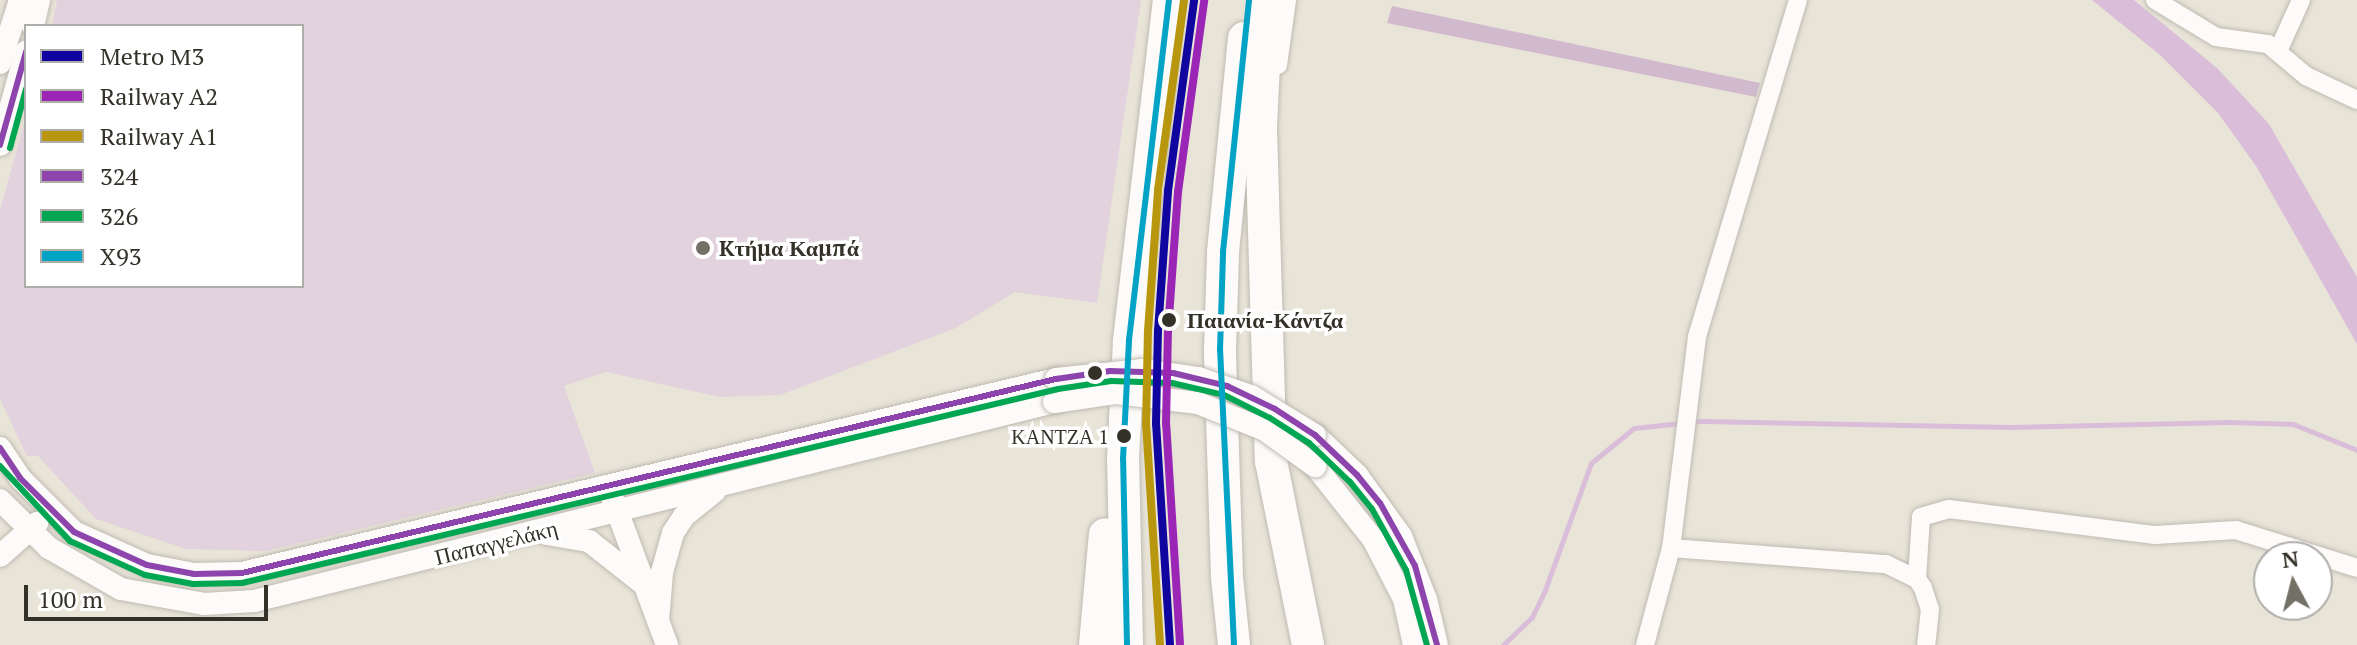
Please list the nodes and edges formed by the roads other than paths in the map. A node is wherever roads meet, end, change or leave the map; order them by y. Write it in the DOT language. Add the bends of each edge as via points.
graph roads {
  1 [pos="20,0"];
  2 [pos="39,0"];
  3 [pos="1169,0"];
  4 [pos="1249,0"];
  5 [pos="1267,0"];
  6 [pos="1287,0"];
  7 [pos="1798,0"];
  8 [pos="2155,0"];
  9 [pos="2301,0"];
  10 [pos="33,24"];
  11 [pos="2278,51"];
  12 [pos="24,59"];
  13 [pos="0,63"];
  14 [pos="2357,100"];
  15 [pos="1276,137"];
  16 [pos="0,145"];
  17 [pos="1129,340"];
  18 [pos="0,448"];
  19 [pos="730,483"];
  20 [pos="609,488"];
  21 [pos="0,500"];
  22 [pos="48,510"];
  23 [pos="617,511"];
  24 [pos="15,527"];
  25 [pos="534,533"];
  26 [pos="1671,548"];
  27 [pos="0,556"];
  28 [pos="2357,568"];
  29 [pos="1917,579"];
  30 [pos="645,586"];
  31 [pos="658,621"];
  32 [pos="667,645"];
  33 [pos="1095,645"];
  34 [pos="1127,645"];
  35 [pos="1234,645"];
  36 [pos="1308,645"];
  37 [pos="1414,645"];
  38 [pos="1437,645"];
  39 [pos="1645,645"];
  40 [pos="1926,645"];
  1 -- 13 [label="street"];
  2 -- 10 [label="street"];
  3 -- 17 [label="highway"];
  4 -- 35 [label="highway" via="1223,252 1220,350"];
  5 -- 36 [label="highway" via="1261,129 1270,446 1279,518"];
  6 -- 15 [label="street" via="1275,92"];
  7 -- 26 [label="street" via="1697,337"];
  8 -- 11 [label="street" via="2216,37 2259,42"];
  9 -- 11 [label="street"];
  11 -- 14 [label="street" via="2306,76"];
  12 -- 16 [label="street"];
  17 -- 33 [label="highway"];
  17 -- 34 [label="highway" via="1123,459"];
  18 -- 22 [label="street, Παπαγγελάκη"];
  19 -- 23 [label="street, Παπαγγελάκη"];
  19 -- 31 [label="street" via="699,501 673,533 662,572"];
  19 -- 37 [label="street, Παπαγγελάκη, bridge" via="1054,402 1116,393 1198,403 1265,430 1315,466 1373,539 1404,599"];
  20 -- 22 [label="street, Παπαγγελάκη" via="242,573 194,574 147,565 74,532"];
  20 -- 23 [label="street"];
  20 -- 38 [label="street, Παπαγγελάκη, bridge" via="1056,379 1143,370 1198,378 1251,396 1315,435 1357,475 1401,536"];
  21 -- 24 [label="street, Παπαγγελάκη"];
  22 -- 24 [label="street"];
  23 -- 25 [label="street, Παπαγγελάκη"];
  23 -- 30 [label="street"];
  24 -- 25 [label="street, Παπαγγελάκη" via="121,589 204,604 303,591"];
  24 -- 27 [label="street"];
  25 -- 30 [label="street" via="589,541"];
  26 -- 29 [label="street" via="1886,564"];
  26 -- 39 [label="street"];
  28 -- 29 [label="street" via="2236,530 2155,535 1949,509 1921,517"];
  29 -- 40 [label="street" via="1930,609"];
  30 -- 31 [label="street"];
  31 -- 32 [label="street"];
}
